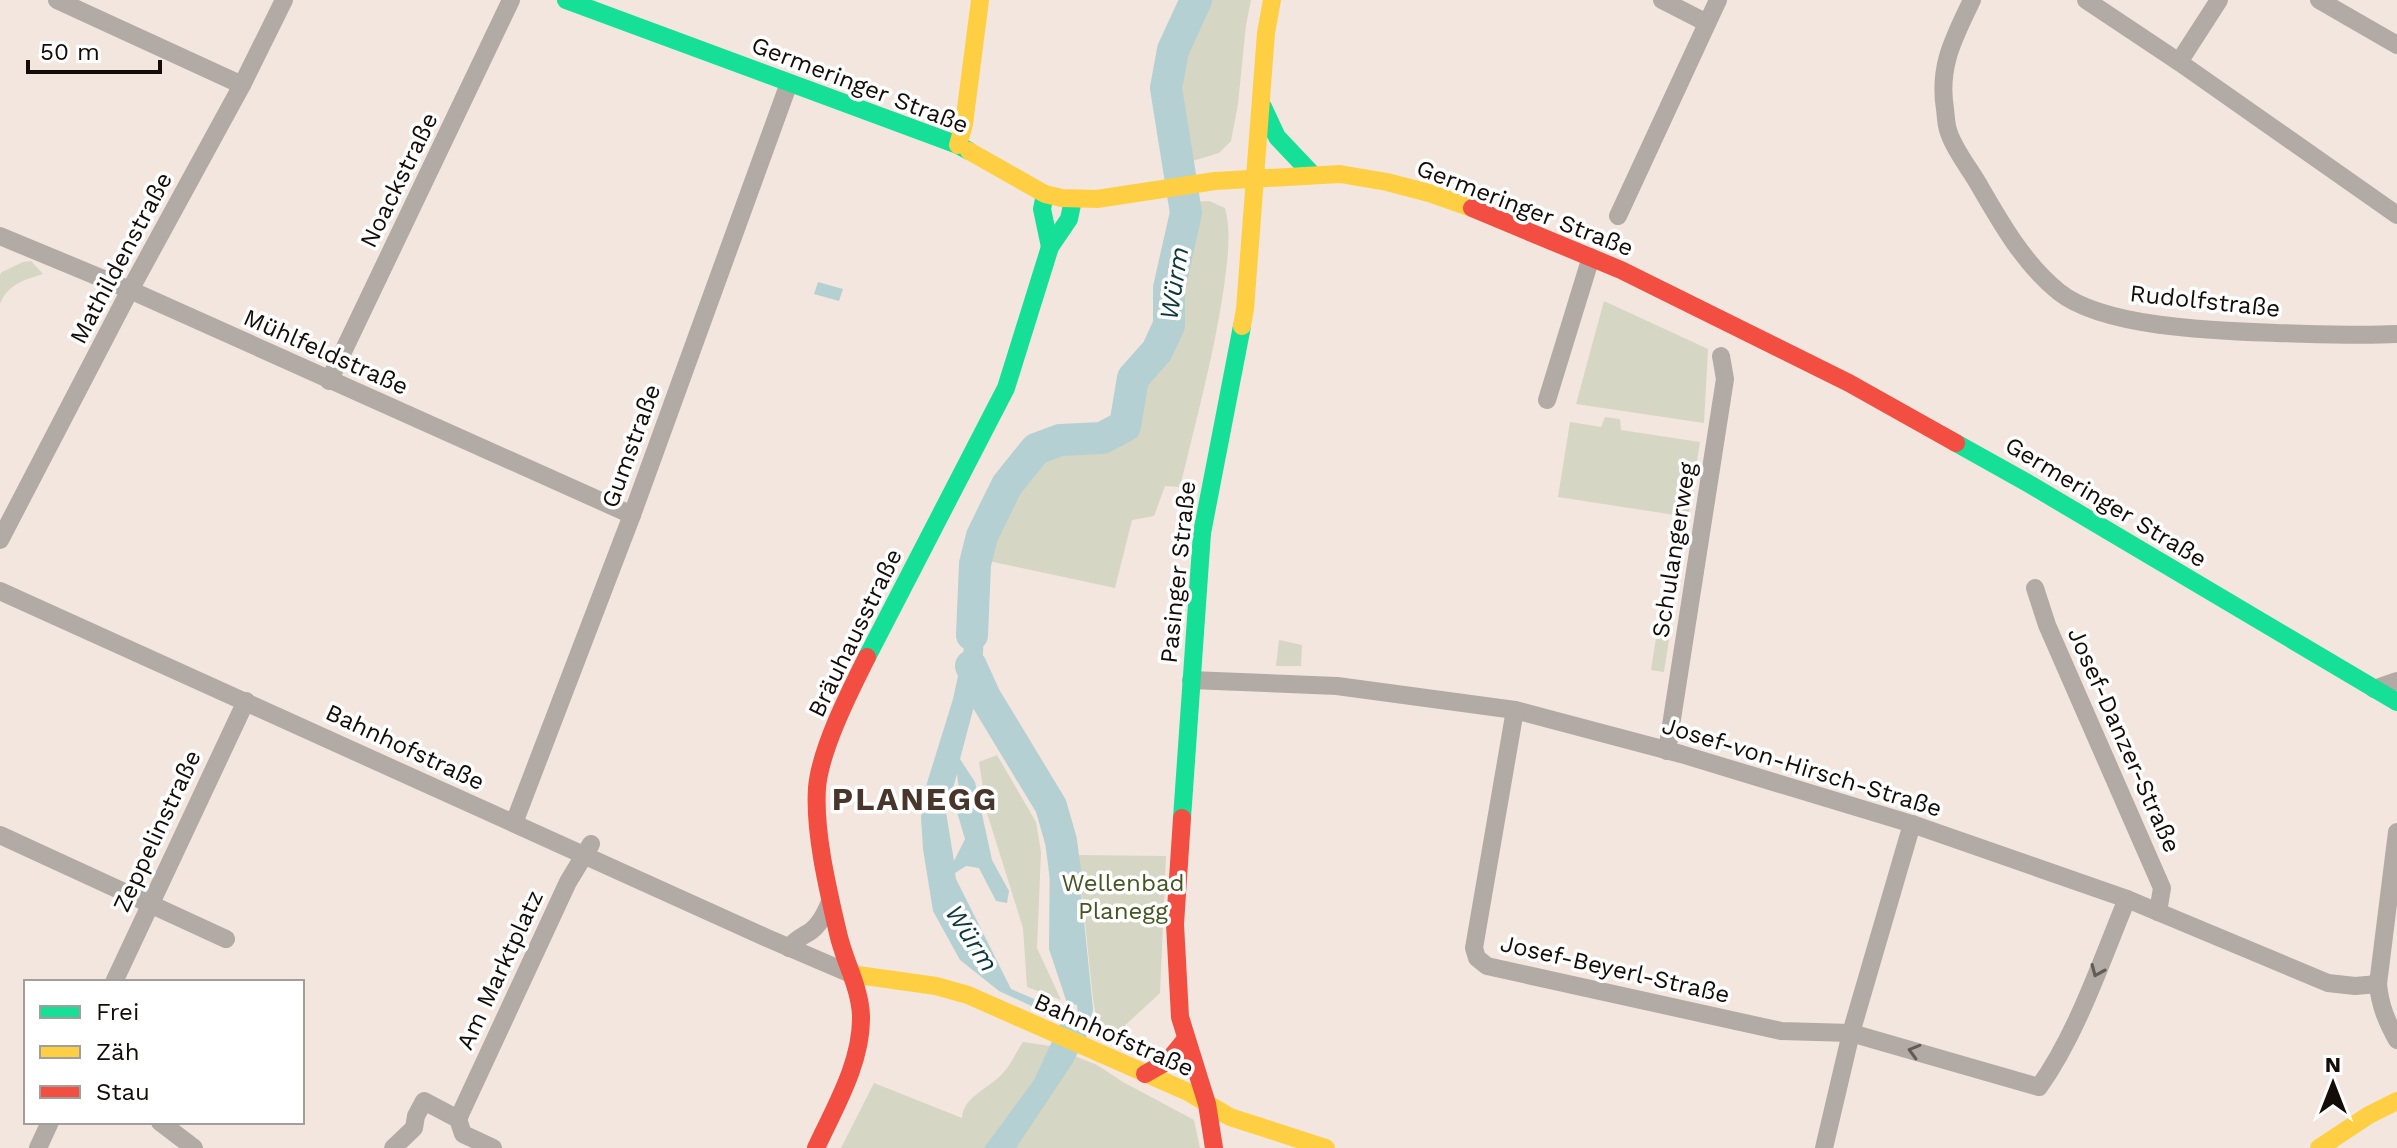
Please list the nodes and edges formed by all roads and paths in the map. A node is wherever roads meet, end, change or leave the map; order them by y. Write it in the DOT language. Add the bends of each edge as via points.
graph roads {
  1 [pos="57,0"];
  2 [pos="284,0"];
  3 [pos="511,0"];
  4 [pos="566,0"];
  5 [pos="980,0"];
  6 [pos="1272,0"];
  7 [pos="1662,0"];
  8 [pos="1718,0"];
  9 [pos="1972,0"];
  10 [pos="2086,0"];
  11 [pos="2219,0"];
  12 [pos="2319,0"];
  13 [pos="1707,23"];
  14 [pos="2397,45"];
  15 [pos="2179,62"];
  16 [pos="789,83"];
  17 [pos="242,85"];
  18 [pos="1261,101"];
  19 [pos="958,145"];
  20 [pos="1312,174"];
  21 [pos="1255,178"];
  22 [pos="1045,194"];
  23 [pos="1073,200"];
  24 [pos="2397,215"];
  25 [pos="1618,216"];
  26 [pos="0,236"];
  27 [pos="1050,247"];
  28 [pos="1591,257"];
  29 [pos="130,290"];
  30 [pos="2397,334"];
  31 [pos="1721,356"];
  32 [pos="329,381"];
  33 [pos="1547,400"];
  34 [pos="632,515"];
  35 [pos="0,540"];
  36 [pos="2035,588"];
  37 [pos="0,591"];
  38 [pos="1191,680"];
  39 [pos="2397,681"];
  40 [pos="2374,689"];
  41 [pos="246,701"];
  42 [pos="2397,702"];
  43 [pos="1515,710"];
  44 [pos="1667,751"];
  45 [pos="514,823"];
  46 [pos="1912,824"];
  47 [pos="2397,832"];
  48 [pos="0,835"];
  49 [pos="588,850"];
  50 [pos="2127,899"];
  51 [pos="830,902"];
  52 [pos="149,903"];
  53 [pos="2158,912"];
  54 [pos="226,939"];
  55 [pos="789,948"];
  56 [pos="851,974"];
  57 [pos="115,980"];
  58 [pos="2378,984"];
  59 [pos="1851,1033"];
  60 [pos="1186,1039"];
  61 [pos="2397,1040"];
  62 [pos="1145,1074"];
  63 [pos="2397,1101"];
  64 [pos="1207,1104"];
  65 [pos="458,1119"];
  66 [pos="49,1124"];
  67 [pos="163,1124"];
  68 [pos="38,1148"];
  69 [pos="194,1148"];
  70 [pos="393,1148"];
  71 [pos="493,1148"];
  72 [pos="816,1148"];
  73 [pos="1214,1148"];
  74 [pos="1326,1148"];
  75 [pos="1824,1148"];
  76 [pos="2319,1148"];
  1 -- 17 [label="street"];
  2 -- 17 [label="street, Mathildenstraße"];
  3 -- 32 [label="street, Noackstraße"];
  4 -- 16 [label="main road, Germeringer Straße"];
  5 -- 19 [label="main road"];
  6 -- 18 [label="main road, Pasinger Straße"];
  7 -- 13 [label="street"];
  8 -- 13 [label="street"];
  9 -- 30 [label="street, Rudolfstraße" via="1948,52 1942,88 1949,133 2012,239 2058,291 2111,315 2157,325 2346,337"];
  10 -- 15 [label="street"];
  11 -- 15 [label="street"];
  12 -- 14 [label="street"];
  13 -- 25 [label="street"];
  15 -- 24 [label="street"];
  16 -- 19 [label="main road, Germeringer Straße"];
  16 -- 34 [label="street, Gumstraße"];
  17 -- 29 [label="street, Mathildenstraße"];
  18 -- 20 [label="main road" via="1271,131"];
  18 -- 21 [label="main road, Pasinger Straße"];
  19 -- 22 [label="main road, Germeringer Straße"];
  20 -- 21 [label="main road, Germeringer Straße"];
  20 -- 28 [label="main road, Germeringer Straße" via="1340,174 1429,193"];
  21 -- 23 [label="main road, Germeringer Straße"];
  21 -- 38 [label="main road, Pasinger Straße" via="1245,309 1202,533"];
  22 -- 23 [label="main road, Germeringer Straße"];
  22 -- 27 [label="main road, Bräuhausstraße" via="1042,209"];
  23 -- 27 [label="main road, Bräuhausstraße" via="1069,219"];
  26 -- 29 [label="street, Mühlfeldstraße"];
  27 -- 51 [label="main road, Bräuhausstraße" via="1006,388 847,696 820,770 818,815"];
  28 -- 33 [label="street"];
  28 -- 40 [label="main road, Germeringer Straße" via="1849,383"];
  29 -- 32 [label="street, Mühlfeldstraße"];
  29 -- 35 [label="street, Mathildenstraße"];
  31 -- 44 [label="street, Schulangerweg" via="1725,379"];
  32 -- 34 [label="street, Mühlfeldstraße"];
  34 -- 45 [label="street, Gumstraße"];
  36 -- 53 [label="street, Josef-Danzer-Straße" via="2162,888"];
  37 -- 41 [label="street, Bahnhofstraße"];
  38 -- 43 [label="street, Josef-von-Hirsch-Straße" via="1337,686"];
  38 -- 60 [label="main road, Pasinger Straße" via="1175,924"];
  39 -- 40 [label="street"];
  40 -- 42 [label="main road, Germeringer Straße"];
  41 -- 45 [label="street, Bahnhofstraße"];
  41 -- 52 [label="street, Zeppelinstraße"];
  43 -- 44 [label="street, Josef-von-Hirsch-Straße"];
  43 -- 59 [label="street, Josef-Beyerl-Straße" via="1476,931 1477,958 1487,966 1781,1031"];
  44 -- 46 [label="street, Josef-von-Hirsch-Straße"];
  45 -- 49 [label="street, Bahnhofstraße"];
  46 -- 50 [label="street, Josef-von-Hirsch-Straße"];
  46 -- 59 [label="street"];
  47 -- 58 [label="street"];
  48 -- 52 [label="street"];
  49 -- 55 [label="street, Bahnhofstraße"];
  49 -- 65 [label="street, Am Marktplatz" via="568,882"];
  50 -- 53 [label="street, Josef-von-Hirsch-Straße"];
  50 -- 59 [label="street, one-way" via="2084,1002 2039,1087"];
  51 -- 55 [label="street" via="823,918"];
  51 -- 56 [label="main road, Bräuhausstraße"];
  52 -- 54 [label="street"];
  52 -- 57 [label="street, Zeppelinstraße"];
  53 -- 58 [label="street, Josef-von-Hirsch-Straße" via="2328,983"];
  55 -- 56 [label="street, Bahnhofstraße"];
  56 -- 62 [label="main road, Bahnhofstraße" via="968,995"];
  56 -- 72 [label="main road, Bräuhausstraße" via="859,997 858,1044"];
  58 -- 61 [label="street"];
  59 -- 75 [label="street"];
  60 -- 62 [label="main road" via="1158,1070"];
  60 -- 64 [label="main road, Pasinger Straße"];
  62 -- 64 [label="main road, Bahnhofstraße"];
  63 -- 76 [label="main road"];
  64 -- 73 [label="main road, Pasinger Straße"];
  64 -- 74 [label="main road, Bahnhofstraße" via="1230,1117"];
  65 -- 70 [label="street" via="424,1101 414,1128"];
  65 -- 71 [label="street" via="463,1134"];
  66 -- 68 [label="street"];
  67 -- 69 [label="street"];
}
